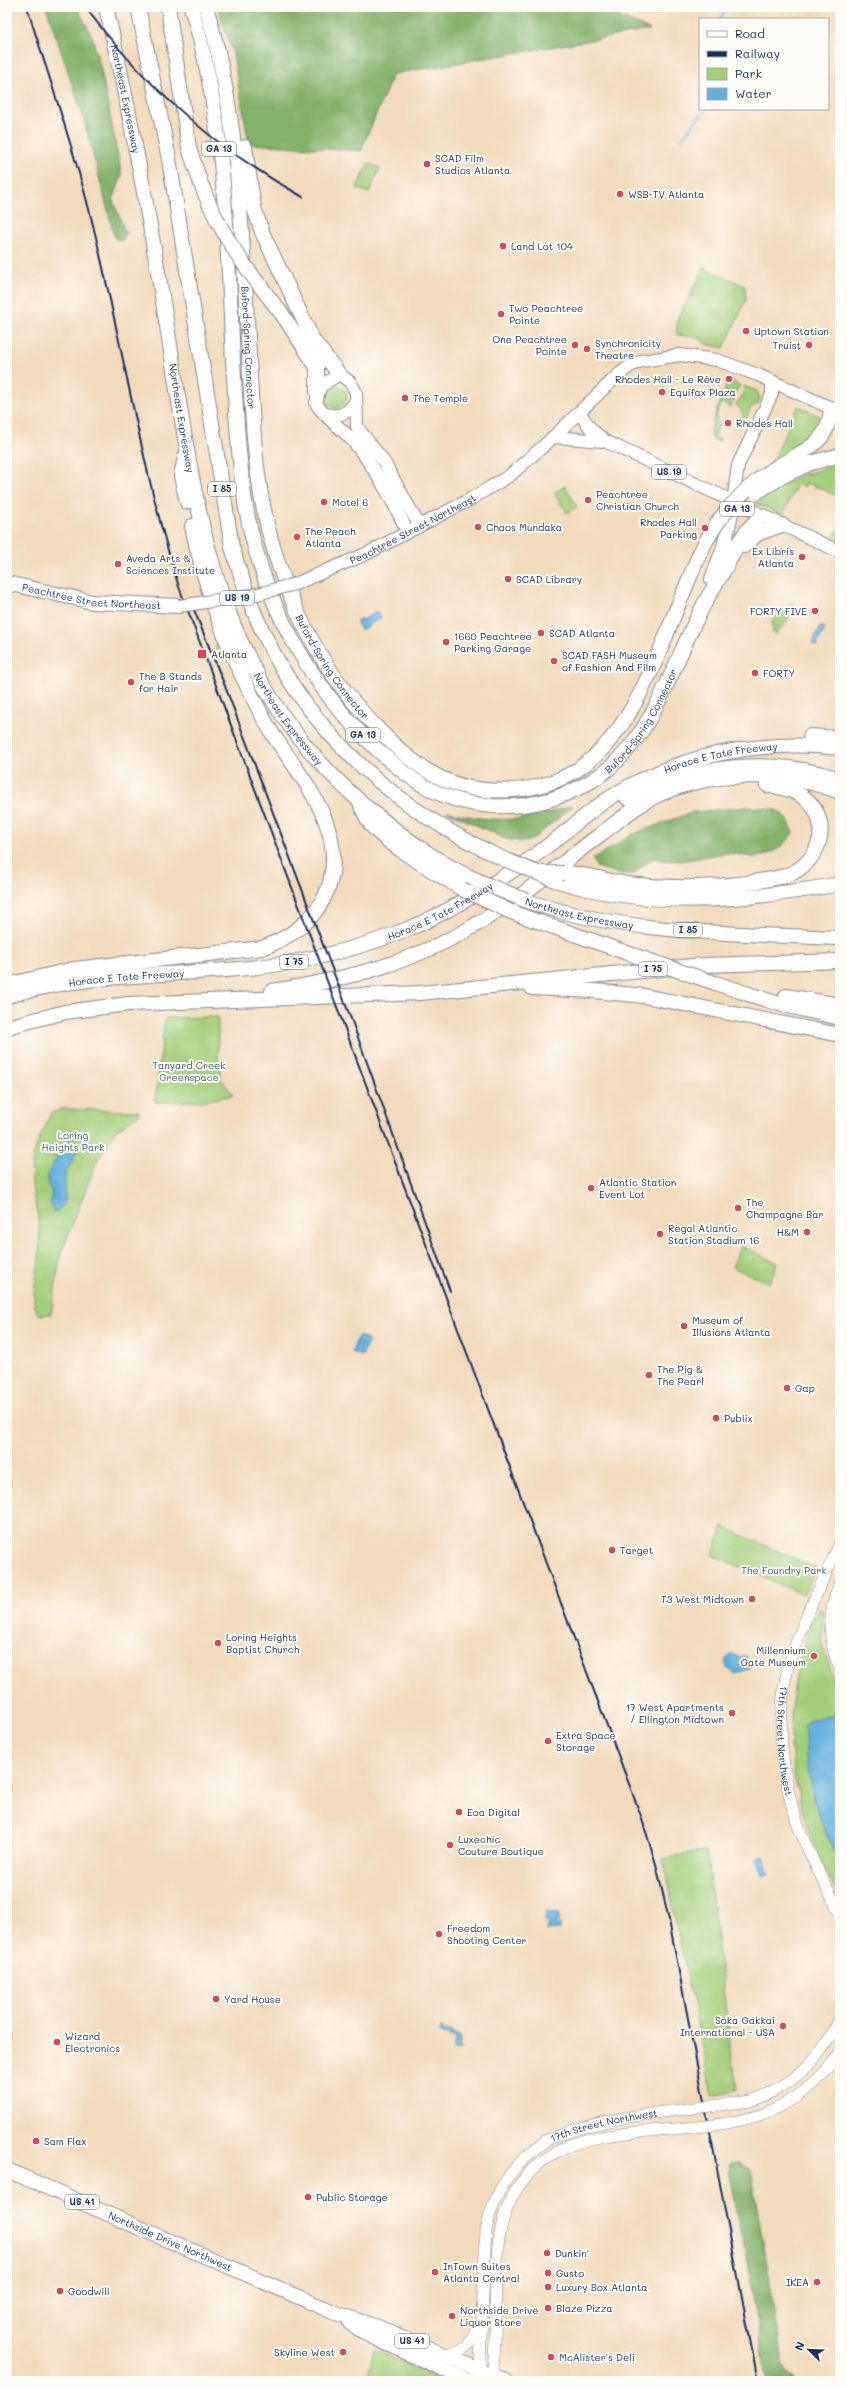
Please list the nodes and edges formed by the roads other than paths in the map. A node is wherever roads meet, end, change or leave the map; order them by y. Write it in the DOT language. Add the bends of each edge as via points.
graph roads {
  1 [pos="106,7"];
  2 [pos="138,7"];
  3 [pos="168,7"];
  4 [pos="191,7"];
  5 [pos="206,7"];
  6 [pos="226,82"];
  7 [pos="339,374"];
  8 [pos="772,381"];
  9 [pos="317,392"];
  10 [pos="356,400"];
  11 [pos="835,410"];
  12 [pos="579,412"];
  13 [pos="326,414"];
  14 [pos="553,437"];
  15 [pos="605,441"];
  16 [pos="186,447"];
  17 [pos="840,455"];
  18 [pos="783,470"];
  19 [pos="733,502"];
  20 [pos="763,516"];
  21 [pos="419,525"];
  22 [pos="782,526"];
  23 [pos="407,531"];
  24 [pos="840,552"];
  25 [pos="728,565"];
  26 [pos="7,583"];
  27 [pos="706,599"];
  28 [pos="179,606"];
  29 [pos="840,738"];
  30 [pos="840,748"];
  31 [pos="691,761"];
  32 [pos="840,779"];
  33 [pos="840,792"];
  34 [pos="357,799"];
  35 [pos="592,841"];
  36 [pos="528,861"];
  37 [pos="559,876"];
  38 [pos="840,884"];
  39 [pos="840,938"];
  40 [pos="840,961"];
  41 [pos="715,983"];
  42 [pos="7,985"];
  43 [pos="467,989"];
  44 [pos="7,996"];
  45 [pos="212,1000"];
  46 [pos="840,1005"];
  47 [pos="840,1018"];
  48 [pos="7,1027"];
  49 [pos="840,1035"];
  50 [pos="840,1542"];
  51 [pos="840,1583"];
  52 [pos="840,1668"];
  53 [pos="840,1914"];
  54 [pos="840,2019"];
  55 [pos="840,2053"];
  56 [pos="7,2170"];
  57 [pos="482,2307"];
  58 [pos="333,2312"];
  59 [pos="446,2355"];
  60 [pos="486,2377"];
  61 [pos="469,2381"];
  62 [pos="506,2381"];
  1 -- 16 [label="highway, Northeast Expressway / I 85" via="157,268"];
  2 -- 37 [label="highway, I 85, bridge" via="169,159 232,547 264,634 313,713 354,762 412,808 473,846 538,873"];
  3 -- 9 [label="highway, bridge" via="189,148 211,210 227,241 282,314 317,367"];
  4 -- 27 [label="highway, Buford-Spring Connector / GA 13" via="206,64 216,125 239,448 246,508 256,549 281,617 319,683 339,709 390,761 431,790 479,805 520,806 550,800 594,780 616,762 632,744 658,702"];
  5 -- 6 [label="highway, Buford-Spring Connector / GA 13"];
  6 -- 7 [label="highway" via="240,117 254,208 262,232 313,340"];
  6 -- 18 [label="highway, Buford-Spring Connector / GA 13, bridge" via="238,168 257,469 263,506 280,569 304,626 326,666 372,724 410,760 427,772 449,782 479,790 521,790 564,776 597,754 626,722 646,684 699,555 724,523"];
  7 -- 9 [label="main road" via="323,383"];
  7 -- 10 [label="main road" via="354,386"];
  8 -- 11 [label="main road, US 19"];
  8 -- 12 [label="main road, Peachtree Street Northeast / US 19" via="731,364 704,357 661,357 630,366"];
  8 -- 19 [label="main road" via="772,394 738,465"];
  9 -- 13 [label="main road" via="316,403"];
  10 -- 13 [label="main road" via="351,408 342,414"];
  10 -- 21 [label="main road" via="357,427 384,462"];
  11 -- 18 [label="highway" via="824,436"];
  12 -- 14 [label="main road, Peachtree Street Northeast / US 19"];
  12 -- 15 [label="main road" via="595,433"];
  13 -- 23 [label="main road" via="378,473"];
  14 -- 15 [label="main road, US 19"];
  14 -- 21 [label="main road, Peachtree Street Northeast / US 19" via="509,476"];
  15 -- 19 [label="main road, US 19"];
  16 -- 34 [label="highway, Northeast Expressway / I 85" via="211,565 242,648 269,694 304,744"];
  16 -- 42 [label="highway" via="182,476 206,586 223,635 260,712 325,817 333,852 333,866 326,893 302,927 288,937 262,948 74,969"];
  17 -- 18 [label="highway, Buford-Spring Connector / GA 13"];
  19 -- 20 [label="main road, US 19"];
  19 -- 27 [label="highway" via="724,547"];
  20 -- 22 [label="main road, US 19"];
  20 -- 25 [label="highway" via="744,536"];
  21 -- 23 [label="main road, Peachtree Street Northeast / US 19"];
  22 -- 24 [label="main road, US 19"];
  22 -- 25 [label="highway" via="757,534"];
  23 -- 28 [label="main road, Peachtree Street Northeast / US 19, bridge" via="364,555 295,584 258,594"];
  25 -- 27 [label="highway"];
  26 -- 28 [label="highway, Peachtree Street Northeast / US 19" via="92,602"];
  29 -- 31 [label="highway" via="794,735 751,739 704,751"];
  30 -- 31 [label="highway, Horace E Tate Freeway / I 75" via="806,744 774,745"];
  31 -- 36 [label="highway, Horace E Tate Freeway / I 75" via="657,772 627,787"];
  32 -- 36 [label="highway" via="811,771 780,767 736,766 697,772 648,788 627,798"];
  33 -- 35 [label="highway" via="780,778 743,777 711,780 682,787 649,800"];
  34 -- 39 [label="highway, Northeast Expressway / I 85, bridge" via="434,858 476,880 527,901 583,918 646,927"];
  34 -- 41 [label="highway, bridge" via="372,825 382,835 462,889 511,912"];
  35 -- 37 [label="highway" via="631,815 655,803 685,792 725,785 758,784 793,791 811,804 819,820 820,831 817,849 804,866 791,874 760,880 701,886 665,886"];
  35 -- 45 [label="highway" via="530,889 477,924 417,954 382,968 334,981"];
  36 -- 44 [label="highway, Horace E Tate Freeway / I 75" via="438,916 345,951 263,966 91,979"];
  37 -- 38 [label="highway" via="628,896 690,900 766,896"];
  40 -- 43 [label="highway, I 75" via="703,965"];
  41 -- 46 [label="highway"];
  41 -- 47 [label="highway" via="779,1004"];
  43 -- 45 [label="highway, I 75" via="357,997"];
  43 -- 49 [label="highway" via="554,989 622,993 676,1001"];
  45 -- 48 [label="highway, I 75" via="86,1009 45,1016"];
  50 -- 53 [label="main road, 17th Street Northwest" via="790,1661 782,1718 784,1764 793,1807 803,1838"];
  51 -- 52 [label="main road" via="832,1611 830,1636"];
  54 -- 57 [label="main road, 17th Street Northwest, bridge" via="830,2040 816,2059 792,2080 763,2097 750,2101 620,2118 576,2128 547,2140 520,2161 496,2196 486,2230"];
  55 -- 60 [label="main road, 17th Street Northwest, bridge" via="808,2090 768,2113 729,2124 616,2134 572,2143 530,2171 507,2203 502,2220"];
  56 -- 58 [label="highway, Northside Drive Northwest / US 41"];
  57 -- 59 [label="main road" via="474,2340 458,2352"];
  57 -- 60 [label="main road, 17th Street Northwest"];
  58 -- 59 [label="highway, Northside Drive Northwest / US 41"];
  58 -- 61 [label="highway, Northside Drive Northwest / US 41" via="372,2337"];
  59 -- 60 [label="highway, Northside Drive Northwest / US 41"];
  60 -- 62 [label="highway, Northside Drive Northwest / US 41"];
}
